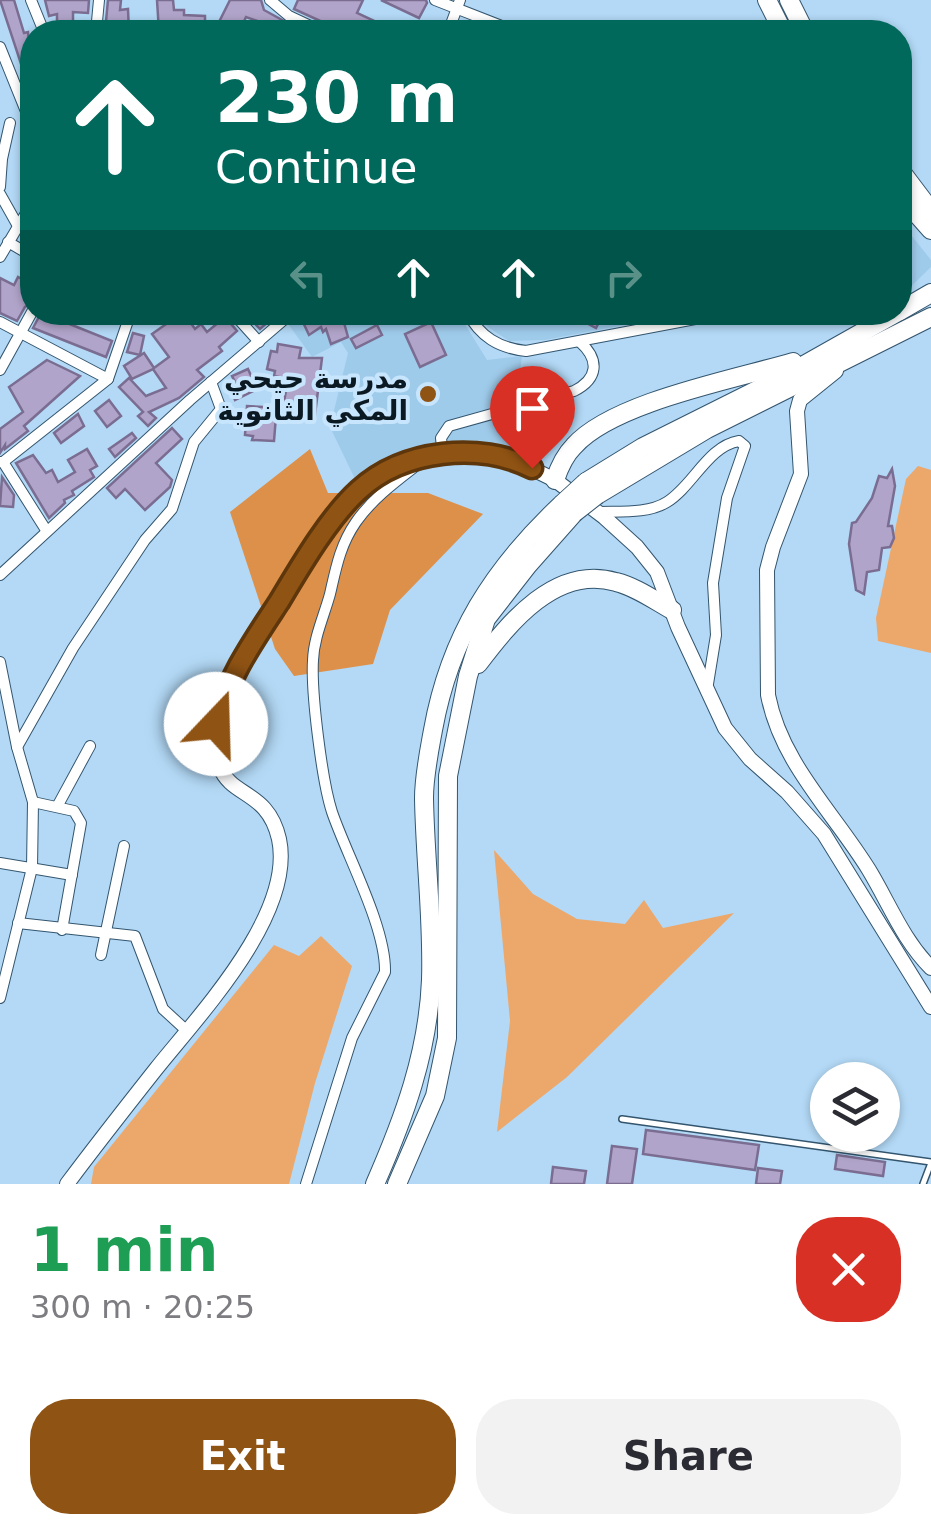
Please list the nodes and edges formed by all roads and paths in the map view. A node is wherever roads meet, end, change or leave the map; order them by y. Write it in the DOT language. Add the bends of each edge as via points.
graph roads {
  1 [pos="270,0"];
  2 [pos="435,0"];
  3 [pos="458,5"];
  4 [pos="298,20"];
  5 [pos="491,20"];
  6 [pos="0,47"];
  7 [pos="20,91"];
  8 [pos="5,121"];
  9 [pos="912,186"];
  10 [pos="0,190"];
  11 [pos="912,209"];
  12 [pos="931,211"];
  13 [pos="20,223"];
  14 [pos="18,226"];
  15 [pos="931,230"];
  16 [pos="8,242"];
  17 [pos="20,249"];
  18 [pos="0,257"];
  19 [pos="931,318"];
  20 [pos="0,322"];
  21 [pos="24,325"];
  22 [pos="126,325"];
  23 [pos="243,325"];
  24 [pos="278,325"];
  25 [pos="475,325"];
  26 [pos="666,325"];
  27 [pos="876,325"];
  28 [pos="20,332"];
  29 [pos="258,342"];
  30 [pos="580,342"];
  31 [pos="828,352"];
  32 [pos="856,354"];
  33 [pos="0,370"];
  34 [pos="108,378"];
  35 [pos="211,382"];
  36 [pos="443,456"];
  37 [pos="426,458"];
  38 [pos="2,462"];
  39 [pos="0,476"];
  40 [pos="555,480"];
  41 [pos="593,496"];
  42 [pos="568,509"];
  43 [pos="46,530"];
  44 [pos="0,575"];
  45 [pos="672,610"];
  46 [pos="0,662"];
  47 [pos="468,676"];
  48 [pos="707,691"];
  49 [pos="17,746"];
  50 [pos="90,746"];
  51 [pos="33,802"];
  52 [pos="58,805"];
  53 [pos="828,812"];
  54 [pos="814,822"];
  55 [pos="124,846"];
  56 [pos="0,863"];
  57 [pos="32,868"];
  58 [pos="72,875"];
  59 [pos="18,923"];
  60 [pos="62,930"];
  61 [pos="106,934"];
  62 [pos="101,956"];
  63 [pos="931,968"];
  64 [pos="0,998"];
  65 [pos="931,1007"];
  66 [pos="187,1031"];
  67 [pos="622,1119"];
  68 [pos="931,1162"];
  69 [pos="67,1184"];
  70 [pos="306,1184"];
  71 [pos="376,1184"];
  72 [pos="397,1184"];
  73 [pos="923,1184"];
  1 -- 4 [label="street"];
  2 -- 3 [label="street"];
  3 -- 5 [label="street"];
  6 -- 7 [label="street"];
  8 -- 10 [label="street"];
  9 -- 12 [label="highway"];
  10 -- 14 [label="street"];
  11 -- 15 [label="highway"];
  13 -- 14 [label="street"];
  14 -- 16 [label="street"];
  16 -- 17 [label="street"];
  16 -- 18 [label="street"];
  19 -- 32 [label="highway"];
  20 -- 28 [label="street"];
  21 -- 28 [label="street"];
  22 -- 34 [label="street"];
  23 -- 29 [label="street"];
  24 -- 29 [label="street"];
  25 -- 30 [label="street" via="508,349"];
  26 -- 30 [label="street"];
  27 -- 31 [label="highway"];
  28 -- 33 [label="street"];
  28 -- 34 [label="street"];
  29 -- 35 [label="street"];
  30 -- 36 [label="street" via="594,360 588,384 449,426 441,438"];
  31 -- 40 [label="highway" via="607,422 574,446"];
  31 -- 41 [label="highway" via="643,446"];
  32 -- 41 [label="highway" via="707,428"];
  32 -- 53 [label="main road" via="800,400 801,474 767,570 772,714 790,756"];
  34 -- 38 [label="street"];
  35 -- 43 [label="street"];
  35 -- 49 [label="street" via="221,409 194,442 172,509 73,648"];
  36 -- 37 [label="main road"];
  36 -- 40 [label="main road" via="508,456"];
  37 -- 66 [label="main road" via="359,490 308,554 222,698 216,759 227,783 275,824 281,870 241,962"];
  37 -- 70 [label="street" via="355,523 338,556 316,641 314,702 330,806 385,972 352,1038"];
  38 -- 39 [label="street"];
  38 -- 43 [label="street"];
  40 -- 41 [label="main road"];
  41 -- 42 [label="highway, bridge"];
  41 -- 45 [label="main road" via="657,572"];
  41 -- 48 [label="street" via="636,511 665,504 729,442 745,446 727,498 713,582 716,635"];
  42 -- 47 [label="highway" via="486,619"];
  42 -- 71 [label="highway" via="531,534 485,591 441,694 424,794 431,984 416,1083"];
  43 -- 44 [label="street"];
  45 -- 47 [label="highway" via="614,581 569,584 529,606"];
  45 -- 48 [label="main road"];
  46 -- 49 [label="street"];
  47 -- 72 [label="highway" via="448,776 447,1038 435,1096"];
  48 -- 54 [label="main road" via="750,759"];
  49 -- 51 [label="street"];
  50 -- 52 [label="street"];
  51 -- 52 [label="street"];
  51 -- 57 [label="street"];
  52 -- 58 [label="street" via="74,810 81,823"];
  53 -- 54 [label="main road"];
  53 -- 63 [label="main road"];
  54 -- 65 [label="main road"];
  55 -- 61 [label="street"];
  56 -- 57 [label="street"];
  57 -- 58 [label="street"];
  57 -- 59 [label="street"];
  58 -- 60 [label="street"];
  59 -- 60 [label="street"];
  59 -- 64 [label="street"];
  60 -- 61 [label="street"];
  61 -- 62 [label="street"];
  61 -- 66 [label="street" via="135,936 163,1009"];
  66 -- 69 [label="main road"];
  67 -- 68 [label="lane"];
  68 -- 73 [label="lane"];
}
